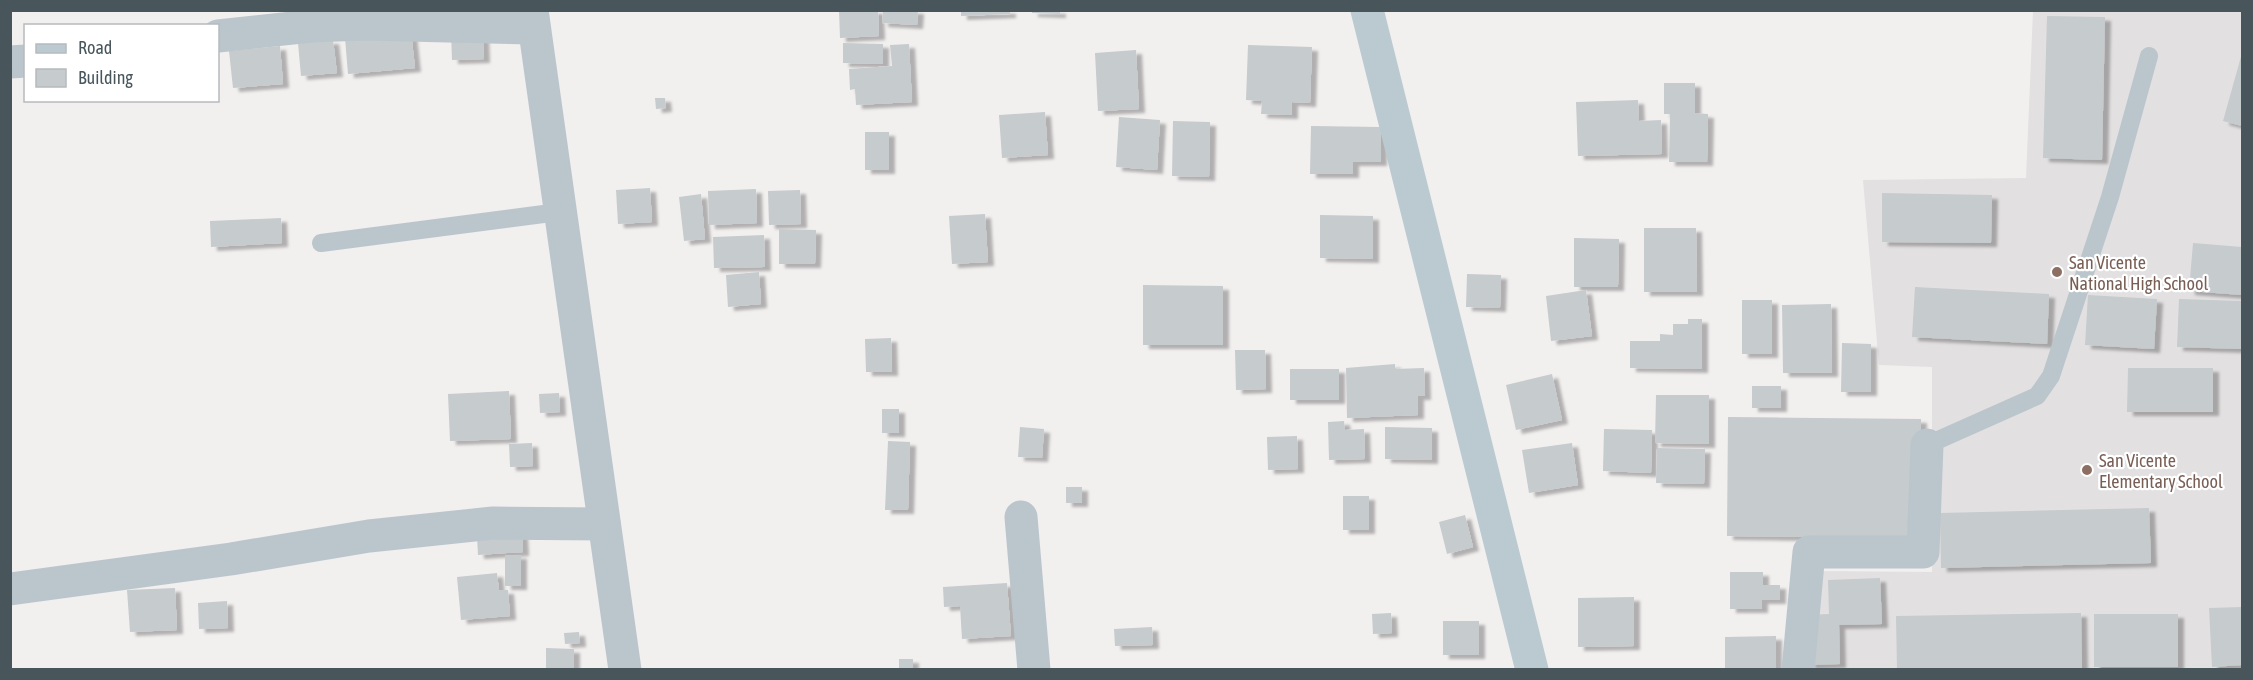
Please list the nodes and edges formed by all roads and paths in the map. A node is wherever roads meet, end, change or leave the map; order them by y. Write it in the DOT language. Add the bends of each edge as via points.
graph roads {
  1 [pos="1367,10"];
  2 [pos="533,19"];
  3 [pos="219,36"];
  4 [pos="2149,56"];
  5 [pos="559,212"];
  6 [pos="321,243"];
  7 [pos="1928,445"];
  8 [pos="1021,517"];
  9 [pos="604,524"];
  10 [pos="10,589"];
  11 [pos="625,669"];
  12 [pos="1034,669"];
  13 [pos="1532,669"];
  14 [pos="1798,669"];
  1 -- 13 [label="street"];
  2 -- 3 [label="street" via="310,26"];
  2 -- 5 [label="street"];
  4 -- 7 [label="lane" via="2110,197 2051,376 2037,396"];
  5 -- 6 [label="lane"];
  5 -- 9 [label="street"];
  7 -- 14 [label="street" via="1923,552 1809,552"];
  8 -- 12 [label="street"];
  9 -- 10 [label="street" via="493,523 369,536"];
  9 -- 11 [label="street"];
}
